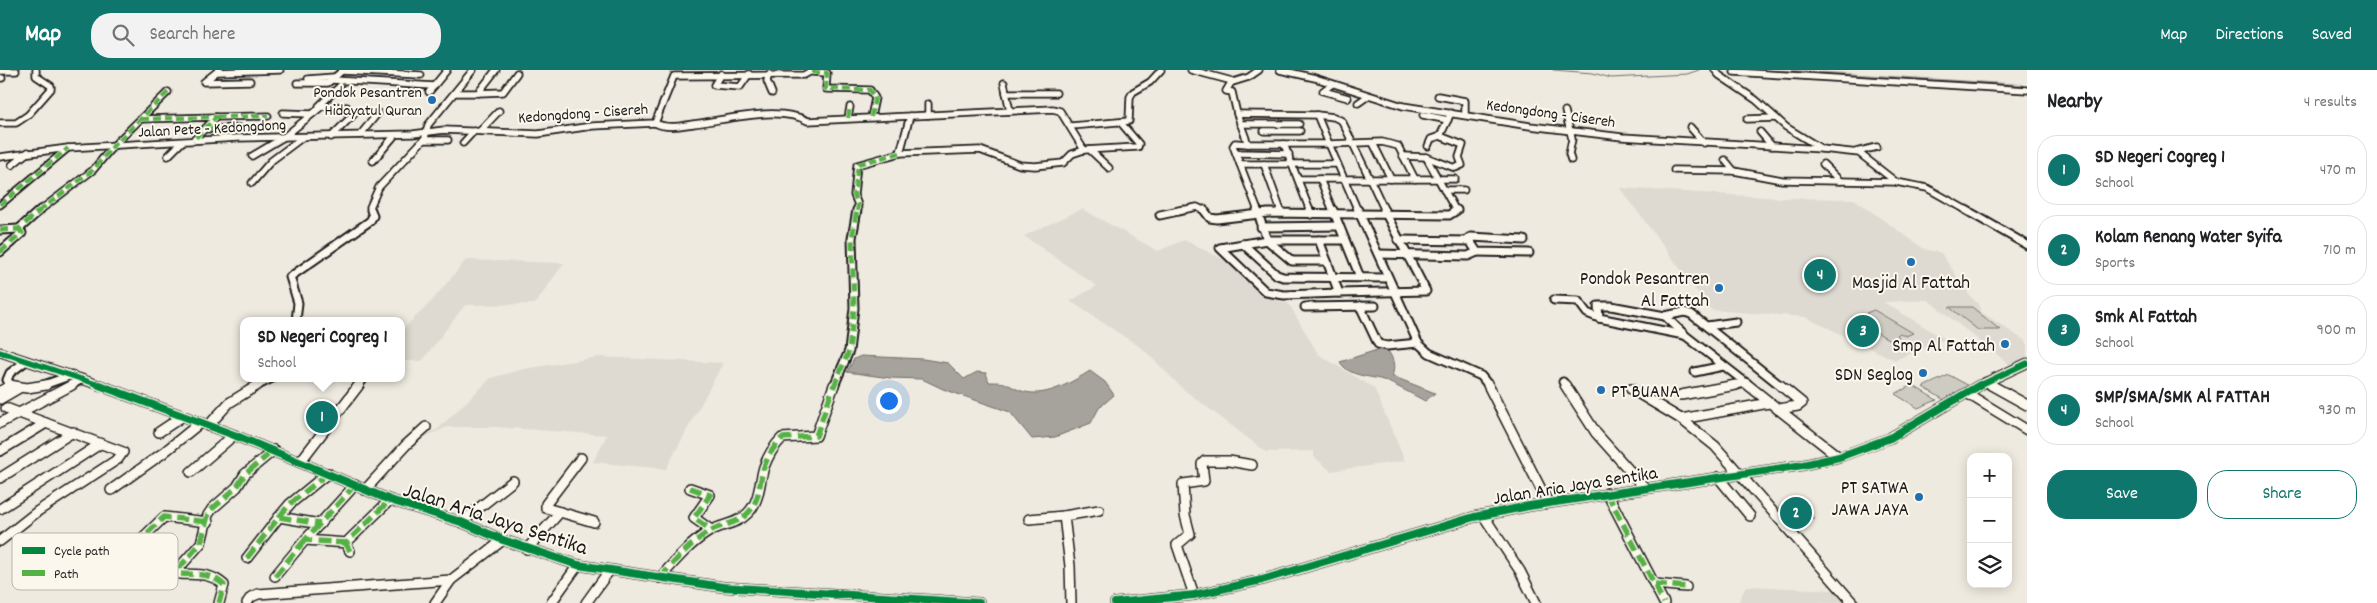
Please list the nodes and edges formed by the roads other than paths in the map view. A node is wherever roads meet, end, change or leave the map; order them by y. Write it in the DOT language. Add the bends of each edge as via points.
graph roads {
  1 [pos="36,70"];
  2 [pos="280,70"];
  3 [pos="343,70"];
  4 [pos="426,70"];
  5 [pos="448,70"];
  6 [pos="472,70"];
  7 [pos="496,70"];
  8 [pos="1161,70"];
  9 [pos="1191,70"];
  10 [pos="1259,70"];
  11 [pos="1280,70"];
  12 [pos="1715,70"];
  13 [pos="1782,70"];
  14 [pos="0,71"];
  15 [pos="16,71"];
  16 [pos="219,71"];
  17 [pos="812,71"];
  18 [pos="707,72"];
  19 [pos="1734,72"];
  20 [pos="1766,72"];
  21 [pos="517,73"];
  22 [pos="720,74"];
  23 [pos="749,74"];
  24 [pos="769,74"];
  25 [pos="421,75"];
  26 [pos="333,78"];
  27 [pos="250,81"];
  28 [pos="296,81"];
  29 [pos="1233,82"];
  30 [pos="1004,83"];
  31 [pos="412,84"];
  32 [pos="1332,84"];
  33 [pos="2027,85"];
  34 [pos="340,86"];
  35 [pos="434,86"];
  36 [pos="2027,90"];
  37 [pos="168,92"];
  38 [pos="429,92"];
  39 [pos="455,93"];
  40 [pos="478,93"];
  41 [pos="772,93"];
  42 [pos="1006,93"];
  43 [pos="1056,94"];
  44 [pos="1368,96"];
  45 [pos="1438,96"];
  46 [pos="1348,98"];
  47 [pos="1358,103"];
  48 [pos="928,104"];
  49 [pos="321,107"];
  50 [pos="850,107"];
  51 [pos="1010,111"];
  52 [pos="378,112"];
  53 [pos="499,112"];
  54 [pos="1564,112"];
  55 [pos="1452,113"];
  56 [pos="283,114"];
  57 [pos="312,114"];
  58 [pos="1237,114"];
  59 [pos="1295,114"];
  60 [pos="928,115"];
  61 [pos="1317,115"];
  62 [pos="1423,115"];
  63 [pos="1465,115"];
  64 [pos="268,116"];
  65 [pos="910,116"];
  66 [pos="216,117"];
  67 [pos="871,117"];
  68 [pos="848,118"];
  69 [pos="1747,118"];
  70 [pos="1776,118"];
  71 [pos="141,120"];
  72 [pos="1448,120"];
  73 [pos="655,123"];
  74 [pos="1120,123"];
  75 [pos="0,124"];
  76 [pos="1240,124"];
  77 [pos="1299,124"];
  78 [pos="1071,126"];
  79 [pos="1690,127"];
  80 [pos="240,128"];
  81 [pos="205,129"];
  82 [pos="477,131"];
  83 [pos="1264,131"];
  84 [pos="1300,131"];
  85 [pos="1571,131"];
  86 [pos="1760,132"];
  87 [pos="360,135"];
  88 [pos="394,135"];
  89 [pos="425,136"];
  90 [pos="1440,136"];
  91 [pos="284,137"];
  92 [pos="303,137"];
  93 [pos="331,137"];
  94 [pos="448,140"];
  95 [pos="193,141"];
  96 [pos="182,142"];
  97 [pos="1306,143"];
  98 [pos="1351,143"];
  99 [pos="1373,143"];
  100 [pos="1704,143"];
  101 [pos="463,144"];
  102 [pos="1248,144"];
  103 [pos="1284,144"];
  104 [pos="1329,144"];
  105 [pos="113,146"];
  106 [pos="1428,146"];
  107 [pos="1772,146"];
  108 [pos="1877,147"];
  109 [pos="68,148"];
  110 [pos="1822,149"];
  111 [pos="1087,150"];
  112 [pos="28,152"];
  113 [pos="1856,152"];
  114 [pos="900,153"];
  115 [pos="1236,153"];
  116 [pos="1289,154"];
  117 [pos="168,156"];
  118 [pos="252,156"];
  119 [pos="1403,156"];
  120 [pos="1426,156"];
  121 [pos="0,157"];
  122 [pos="1571,160"];
  123 [pos="1725,160"];
  124 [pos="373,161"];
  125 [pos="1240,164"];
  126 [pos="1264,164"];
  127 [pos="1292,164"];
  128 [pos="1337,164"];
  129 [pos="1824,164"];
  130 [pos="12,165"];
  131 [pos="1108,168"];
  132 [pos="1674,170"];
  133 [pos="1734,172"];
  134 [pos="1438,178"];
  135 [pos="1298,179"];
  136 [pos="1320,179"];
  137 [pos="1344,179"];
  138 [pos="1370,179"];
  139 [pos="1391,179"];
  140 [pos="1415,179"];
  141 [pos="1455,179"];
  142 [pos="1840,181"];
  143 [pos="1896,182"];
  144 [pos="252,183"];
  145 [pos="1444,190"];
  146 [pos="1464,190"];
  147 [pos="0,205"];
  148 [pos="1281,212"];
  149 [pos="1257,213"];
  150 [pos="1311,214"];
  151 [pos="1334,214"];
  152 [pos="1360,214"];
  153 [pos="1385,214"];
  154 [pos="1160,215"];
  155 [pos="1339,226"];
  156 [pos="1262,227"];
  157 [pos="1,230"];
  158 [pos="19,230"];
  159 [pos="1267,240"];
  160 [pos="1319,240"];
  161 [pos="1344,240"];
  162 [pos="1398,240"];
  163 [pos="1524,240"];
  164 [pos="1470,241"];
  165 [pos="1242,244"];
  166 [pos="2027,245"];
  167 [pos="0,252"];
  168 [pos="1477,252"];
  169 [pos="1379,254"];
  170 [pos="1529,254"];
  171 [pos="1406,255"];
  172 [pos="1327,262"];
  173 [pos="1333,278"];
  174 [pos="1360,278"];
  175 [pos="1388,278"];
  176 [pos="1395,292"];
  177 [pos="1339,293"];
  178 [pos="1554,300"];
  179 [pos="1360,306"];
  180 [pos="1375,306"];
  181 [pos="1305,307"];
  182 [pos="1666,316"];
  183 [pos="296,317"];
  184 [pos="1599,318"];
  185 [pos="1736,322"];
  186 [pos="1707,326"];
  187 [pos="1686,336"];
  188 [pos="1418,343"];
  189 [pos="0,352"];
  190 [pos="26,361"];
  191 [pos="2027,363"];
  192 [pos="1723,366"];
  193 [pos="1695,372"];
  194 [pos="72,375"];
  195 [pos="82,379"];
  196 [pos="265,382"];
  197 [pos="361,382"];
  198 [pos="1563,382"];
  199 [pos="1986,382"];
  200 [pos="1747,384"];
  201 [pos="10,386"];
  202 [pos="19,388"];
  203 [pos="1631,389"];
  204 [pos="0,391"];
  205 [pos="1968,394"];
  206 [pos="1681,395"];
  207 [pos="0,399"];
  208 [pos="1769,402"];
  209 [pos="2027,405"];
  210 [pos="6,408"];
  211 [pos="1777,409"];
  212 [pos="18,413"];
  213 [pos="183,416"];
  214 [pos="1681,419"];
  215 [pos="0,423"];
  216 [pos="46,423"];
  217 [pos="204,424"];
  218 [pos="426,427"];
  219 [pos="2027,430"];
  220 [pos="73,432"];
  221 [pos="159,432"];
  222 [pos="234,434"];
  223 [pos="100,444"];
  224 [pos="274,450"];
  225 [pos="0,451"];
  226 [pos="1839,457"];
  227 [pos="581,458"];
  228 [pos="300,462"];
  229 [pos="1252,465"];
  230 [pos="191,472"];
  231 [pos="328,473"];
  232 [pos="1738,474"];
  233 [pos="0,478"];
  234 [pos="1718,478"];
  235 [pos="513,481"];
  236 [pos="356,485"];
  237 [pos="690,488"];
  238 [pos="1645,488"];
  239 [pos="111,490"];
  240 [pos="365,490"];
  241 [pos="1607,493"];
  242 [pos="390,500"];
  243 [pos="1548,503"];
  244 [pos="0,509"];
  245 [pos="1099,510"];
  246 [pos="560,512"];
  247 [pos="1483,515"];
  248 [pos="1064,516"];
  249 [pos="1750,516"];
  250 [pos="279,517"];
  251 [pos="1028,519"];
  252 [pos="208,522"];
  253 [pos="461,522"];
  254 [pos="594,522"];
  255 [pos="320,524"];
  256 [pos="711,530"];
  257 [pos="148,533"];
  258 [pos="305,540"];
  259 [pos="503,540"];
  260 [pos="0,541"];
  261 [pos="527,549"];
  262 [pos="247,558"];
  263 [pos="578,564"];
  264 [pos="609,571"];
  265 [pos="275,576"];
  266 [pos="660,578"];
  267 [pos="451,580"];
  268 [pos="1655,584"];
  269 [pos="1686,587"];
  270 [pos="1194,595"];
  271 [pos="809,598"];
  272 [pos="866,600"];
  273 [pos="944,602"];
  274 [pos="218,603"];
  275 [pos="248,603"];
  276 [pos="435,603"];
  277 [pos="551,603"];
  278 [pos="586,603"];
  279 [pos="979,603"];
  280 [pos="1071,603"];
  281 [pos="1115,603"];
  282 [pos="1536,603"];
  283 [pos="1664,603"];
  284 [pos="1853,603"];
  1 -- 75 [label="street" via="36,76 52,89 16,123"];
  2 -- 16 [label="street"];
  3 -- 25 [label="street"];
  3 -- 26 [label="street"];
  4 -- 25 [label="street"];
  5 -- 35 [label="street"];
  6 -- 39 [label="street"];
  7 -- 40 [label="street"];
  8 -- 74 [label="street" via="1150,83 1133,92 1129,121"];
  9 -- 29 [label="street"];
  10 -- 29 [label="street"];
  11 -- 32 [label="street, Kedongdong - Cisereh"];
  12 -- 70 [label="street"];
  13 -- 33 [label="street"];
  14 -- 15 [label="street"];
  16 -- 27 [label="street" via="204,82"];
  17 -- 24 [label="street, Kedongdong - Cisereh" via="804,75"];
  17 -- 67 [label="street" via="827,73 826,89 852,93 870,90 874,95"];
  18 -- 22 [label="street, Kedongdong - Cisereh"];
  18 -- 73 [label="street, Kedongdong - Cisereh" via="672,77"];
  19 -- 20 [label="street"];
  20 -- 36 [label="street"];
  21 -- 40 [label="street" via="503,93"];
  22 -- 23 [label="street, Kedongdong - Cisereh"];
  22 -- 23 [label="street" via="714,85 740,87"];
  23 -- 24 [label="street, Kedongdong - Cisereh"];
  24 -- 41 [label="street" via="767,81"];
  25 -- 31 [label="street"];
  26 -- 28 [label="street" via="326,83"];
  26 -- 31 [label="street"];
  29 -- 58 [label="street" via="1226,91 1232,92"];
  30 -- 42 [label="street"];
  31 -- 35 [label="street"];
  32 -- 44 [label="street, Kedongdong - Cisereh"];
  32 -- 46 [label="street" via="1322,91"];
  34 -- 49 [label="street"];
  35 -- 38 [label="street"];
  37 -- 71 [label="street"];
  39 -- 40 [label="street"];
  39 -- 89 [label="street" via="428,125"];
  42 -- 43 [label="street"];
  42 -- 51 [label="street"];
  44 -- 47 [label="street"];
  44 -- 55 [label="street, Kedongdong - Cisereh" via="1403,106"];
  45 -- 63 [label="street" via="1465,101"];
  48 -- 60 [label="street"];
  49 -- 57 [label="street"];
  49 -- 93 [label="street" via="347,107 344,111 356,112"];
  50 -- 68 [label="street"];
  51 -- 60 [label="street"];
  51 -- 78 [label="street" via="1056,109"];
  52 -- 87 [label="street"];
  53 -- 82 [label="street"];
  54 -- 85 [label="street"];
  55 -- 63 [label="street, Kedongdong - Cisereh"];
  55 -- 72 [label="street"];
  56 -- 57 [label="street"];
  57 -- 91 [label="street"];
  58 -- 59 [label="street"];
  58 -- 76 [label="street"];
  59 -- 61 [label="street"];
  59 -- 77 [label="street"];
  60 -- 65 [label="street"];
  61 -- 98 [label="street" via="1340,119"];
  61 -- 104 [label="street"];
  62 -- 72 [label="street"];
  63 -- 85 [label="street, Kedongdong - Cisereh"];
  64 -- 66 [label="street"];
  65 -- 67 [label="street"];
  65 -- 114 [label="street"];
  66 -- 71 [label="street"];
  66 -- 81 [label="street"];
  67 -- 68 [label="street"];
  68 -- 73 [label="street" via="808,121 799,116 774,113 679,126"];
  69 -- 70 [label="street"];
  70 -- 110 [label="street"];
  71 -- 105 [label="street"];
  72 -- 90 [label="street"];
  73 -- 82 [label="street, Kedongdong - Cisereh" via="592,126 538,134"];
  74 -- 78 [label="street"];
  74 -- 111 [label="street" via="1140,146"];
  76 -- 77 [label="street"];
  76 -- 102 [label="street"];
  77 -- 84 [label="street"];
  78 -- 111 [label="street"];
  79 -- 100 [label="street"];
  80 -- 81 [label="street"];
  81 -- 95 [label="street"];
  82 -- 89 [label="street, Kedongdong - Cisereh" via="444,130"];
  82 -- 101 [label="street"];
  83 -- 84 [label="street"];
  84 -- 97 [label="street"];
  85 -- 100 [label="street, Kedongdong - Cisereh"];
  85 -- 122 [label="street"];
  86 -- 107 [label="street"];
  87 -- 88 [label="street, Jalan Pete - Kedongdong"];
  87 -- 93 [label="street, Jalan Pete - Kedongdong"];
  88 -- 89 [label="street, Jalan Pete - Kedongdong"];
  88 -- 124 [label="street"];
  89 -- 94 [label="street"];
  89 -- 183 [label="street" via="380,187 370,207 373,216 370,221 290,277 298,303"];
  90 -- 106 [label="street" via="1431,139"];
  90 -- 120 [label="street" via="1463,145 1459,157 1462,165 1455,168"];
  91 -- 92 [label="street, Jalan Pete - Kedongdong"];
  91 -- 95 [label="street, Jalan Pete - Kedongdong"];
  91 -- 118 [label="street"];
  92 -- 93 [label="street, Jalan Pete - Kedongdong"];
  92 -- 144 [label="street" via="271,161"];
  95 -- 96 [label="street, Jalan Pete - Kedongdong"];
  96 -- 105 [label="street, Jalan Pete - Kedongdong"];
  96 -- 117 [label="street"];
  97 -- 103 [label="street"];
  97 -- 104 [label="street"];
  98 -- 99 [label="street"];
  98 -- 104 [label="street"];
  98 -- 138 [label="street"];
  99 -- 119 [label="street" via="1394,144"];
  99 -- 139 [label="street"];
  100 -- 107 [label="street, Kedongdong - Cisereh"];
  102 -- 103 [label="street"];
  102 -- 115 [label="street" via="1234,144"];
  103 -- 116 [label="street"];
  104 -- 128 [label="street"];
  105 -- 109 [label="street, Jalan Pete - Kedongdong"];
  105 -- 158 [label="street" via="88,175 30,218"];
  107 -- 110 [label="street, Kedongdong - Cisereh"];
  108 -- 113 [label="street"];
  109 -- 112 [label="street, Jalan Pete - Kedongdong"];
  109 -- 147 [label="street"];
  110 -- 113 [label="street, Kedongdong - Cisereh"];
  111 -- 114 [label="street" via="1072,154 1064,163 1035,166 1012,163 980,150"];
  111 -- 131 [label="street"];
  112 -- 121 [label="street, Jalan Pete - Kedongdong"];
  112 -- 130 [label="street"];
  113 -- 143 [label="street"];
  114 -- 256 [label="street" via="858,164 856,168 854,195 858,205 852,238 854,308 849,351 816,436 782,438 766,463 761,490 749,512 739,521"];
  115 -- 116 [label="street"];
  115 -- 125 [label="street"];
  116 -- 127 [label="street"];
  119 -- 120 [label="street"];
  119 -- 140 [label="street"];
  120 -- 134 [label="street"];
  123 -- 133 [label="street"];
  125 -- 126 [label="street"];
  125 -- 149 [label="street"];
  126 -- 127 [label="street"];
  126 -- 148 [label="street"];
  127 -- 128 [label="street"];
  127 -- 135 [label="street"];
  128 -- 137 [label="street"];
  129 -- 142 [label="street"];
  132 -- 133 [label="street"];
  133 -- 142 [label="street" via="1782,180"];
  134 -- 140 [label="street"];
  134 -- 141 [label="street"];
  134 -- 145 [label="street"];
  135 -- 136 [label="street"];
  135 -- 150 [label="street"];
  136 -- 137 [label="street"];
  136 -- 151 [label="street"];
  137 -- 138 [label="street"];
  137 -- 152 [label="street"];
  138 -- 139 [label="street"];
  138 -- 153 [label="street"];
  139 -- 140 [label="street"];
  142 -- 143 [label="street"];
  143 -- 166 [label="street" via="1927,188"];
  145 -- 146 [label="street"];
  145 -- 153 [label="street" via="1455,213"];
  148 -- 149 [label="street"];
  148 -- 150 [label="street"];
  149 -- 154 [label="street" via="1214,219 1196,207"];
  149 -- 156 [label="street"];
  150 -- 151 [label="street"];
  151 -- 152 [label="street"];
  151 -- 155 [label="street"];
  152 -- 153 [label="street"];
  152 -- 169 [label="street"];
  153 -- 162 [label="street"];
  155 -- 156 [label="street"];
  155 -- 161 [label="street"];
  156 -- 159 [label="street"];
  157 -- 158 [label="street"];
  158 -- 167 [label="street" via="22,232"];
  159 -- 160 [label="street"];
  159 -- 165 [label="street"];
  159 -- 172 [label="street" via="1292,261"];
  160 -- 161 [label="street"];
  160 -- 172 [label="street"];
  161 -- 174 [label="street"];
  162 -- 164 [label="street"];
  162 -- 171 [label="street"];
  163 -- 164 [label="street" via="1471,237 1468,238"];
  164 -- 168 [label="street"];
  165 -- 173 [label="street" via="1279,276"];
  165 -- 177 [label="street" via="1220,249 1266,292 1284,295"];
  168 -- 170 [label="street"];
  168 -- 171 [label="street" via="1468,256"];
  169 -- 171 [label="street"];
  169 -- 175 [label="street"];
  171 -- 176 [label="street" via="1426,291"];
  172 -- 173 [label="street"];
  173 -- 174 [label="street"];
  173 -- 177 [label="street"];
  174 -- 175 [label="street"];
  175 -- 176 [label="street"];
  176 -- 177 [label="street"];
  176 -- 188 [label="street"];
  178 -- 184 [label="street" via="1578,301 1588,313"];
  179 -- 180 [label="street"];
  179 -- 181 [label="street"];
  179 -- 188 [label="street" via="1378,344"];
  182 -- 184 [label="street" via="1599,305"];
  182 -- 186 [label="street" via="1688,313"];
  182 -- 187 [label="street"];
  184 -- 187 [label="street"];
  185 -- 186 [label="street"];
  186 -- 211 [label="street" via="1802,403"];
  187 -- 192 [label="street"];
  188 -- 243 [label="street" via="1429,353 1486,381"];
  189 -- 190 [label="street, Jalan Aria Jaya Sentika"];
  190 -- 194 [label="street, Jalan Aria Jaya Sentika"];
  190 -- 201 [label="street" via="10,373 7,380"];
  191 -- 199 [label="street, Jalan Aria Jaya Sentika"];
  192 -- 193 [label="street"];
  192 -- 200 [label="street"];
  194 -- 195 [label="street, Jalan Aria Jaya Sentika"];
  194 -- 202 [label="street" via="46,387"];
  195 -- 212 [label="street" via="63,392 42,399"];
  195 -- 213 [label="street, Jalan Aria Jaya Sentika"];
  196 -- 217 [label="street" via="232,400"];
  197 -- 228 [label="street"];
  198 -- 238 [label="street" via="1596,433"];
  199 -- 205 [label="street, Jalan Aria Jaya Sentika"];
  199 -- 209 [label="street"];
  200 -- 206 [label="street"];
  200 -- 208 [label="street"];
  201 -- 202 [label="street"];
  201 -- 204 [label="street"];
  202 -- 207 [label="street"];
  203 -- 214 [label="street"];
  205 -- 219 [label="street"];
  205 -- 226 [label="street, Jalan Aria Jaya Sentika" via="1890,438"];
  208 -- 211 [label="street"];
  208 -- 214 [label="street"];
  210 -- 212 [label="street"];
  211 -- 226 [label="street"];
  212 -- 215 [label="street"];
  212 -- 216 [label="street"];
  213 -- 217 [label="street, Jalan Aria Jaya Sentika"];
  213 -- 221 [label="street"];
  214 -- 232 [label="street" via="1715,446"];
  216 -- 220 [label="street"];
  216 -- 225 [label="street"];
  217 -- 222 [label="street, Jalan Aria Jaya Sentika"];
  217 -- 239 [label="street"];
  218 -- 240 [label="street"];
  220 -- 223 [label="street"];
  220 -- 233 [label="street"];
  222 -- 224 [label="street, Jalan Aria Jaya Sentika"];
  222 -- 230 [label="street"];
  223 -- 244 [label="street"];
  223 -- 260 [label="street" via="123,454"];
  224 -- 228 [label="street, Jalan Aria Jaya Sentika"];
  224 -- 252 [label="street" via="245,474 237,487 212,509"];
  226 -- 232 [label="street, Jalan Aria Jaya Sentika"];
  227 -- 246 [label="street" via="546,504 546,508"];
  228 -- 231 [label="street, Jalan Aria Jaya Sentika"];
  229 -- 270 [label="street" via="1205,461 1202,464 1204,481 1183,484 1190,534 1177,545"];
  231 -- 236 [label="street, Jalan Aria Jaya Sentika"];
  231 -- 250 [label="street"];
  232 -- 234 [label="street, Jalan Aria Jaya Sentika"];
  232 -- 284 [label="street"];
  234 -- 238 [label="street, Jalan Aria Jaya Sentika"];
  234 -- 249 [label="street"];
  235 -- 253 [label="street"];
  236 -- 240 [label="street, Jalan Aria Jaya Sentika"];
  236 -- 255 [label="street"];
  237 -- 256 [label="street" via="710,495 694,518"];
  238 -- 241 [label="street, Jalan Aria Jaya Sentika"];
  240 -- 242 [label="street, Jalan Aria Jaya Sentika"];
  241 -- 243 [label="street, Jalan Aria Jaya Sentika"];
  241 -- 268 [label="street"];
  242 -- 253 [label="street, Jalan Aria Jaya Sentika"];
  242 -- 258 [label="street" via="348,547"];
  243 -- 247 [label="street, Jalan Aria Jaya Sentika"];
  245 -- 248 [label="street"];
  246 -- 254 [label="street"];
  246 -- 261 [label="street"];
  247 -- 270 [label="street, Jalan Aria Jaya Sentika" via="1262,580"];
  247 -- 282 [label="street"];
  248 -- 251 [label="street"];
  248 -- 280 [label="street"];
  250 -- 255 [label="street"];
  250 -- 262 [label="street"];
  252 -- 257 [label="street" via="164,517"];
  252 -- 274 [label="street" via="201,542 178,572 216,576 224,585"];
  253 -- 259 [label="street, Jalan Aria Jaya Sentika"];
  255 -- 258 [label="street"];
  256 -- 266 [label="street" via="685,551"];
  258 -- 265 [label="street"];
  259 -- 261 [label="street, Jalan Aria Jaya Sentika"];
  259 -- 267 [label="street"];
  261 -- 263 [label="street, Jalan Aria Jaya Sentika"];
  263 -- 264 [label="street, Jalan Aria Jaya Sentika"];
  263 -- 277 [label="street"];
  264 -- 266 [label="street, Jalan Aria Jaya Sentika"];
  264 -- 278 [label="street"];
  266 -- 271 [label="street, Jalan Aria Jaya Sentika"];
  267 -- 275 [label="street" via="258,594"];
  267 -- 276 [label="street"];
  268 -- 269 [label="street"];
  268 -- 283 [label="street"];
  270 -- 281 [label="street, Jalan Aria Jaya Sentika"];
  271 -- 272 [label="street, Jalan Aria Jaya Sentika"];
  272 -- 273 [label="street, Jalan Aria Jaya Sentika"];
  273 -- 279 [label="street, Jalan Aria Jaya Sentika"];
}
